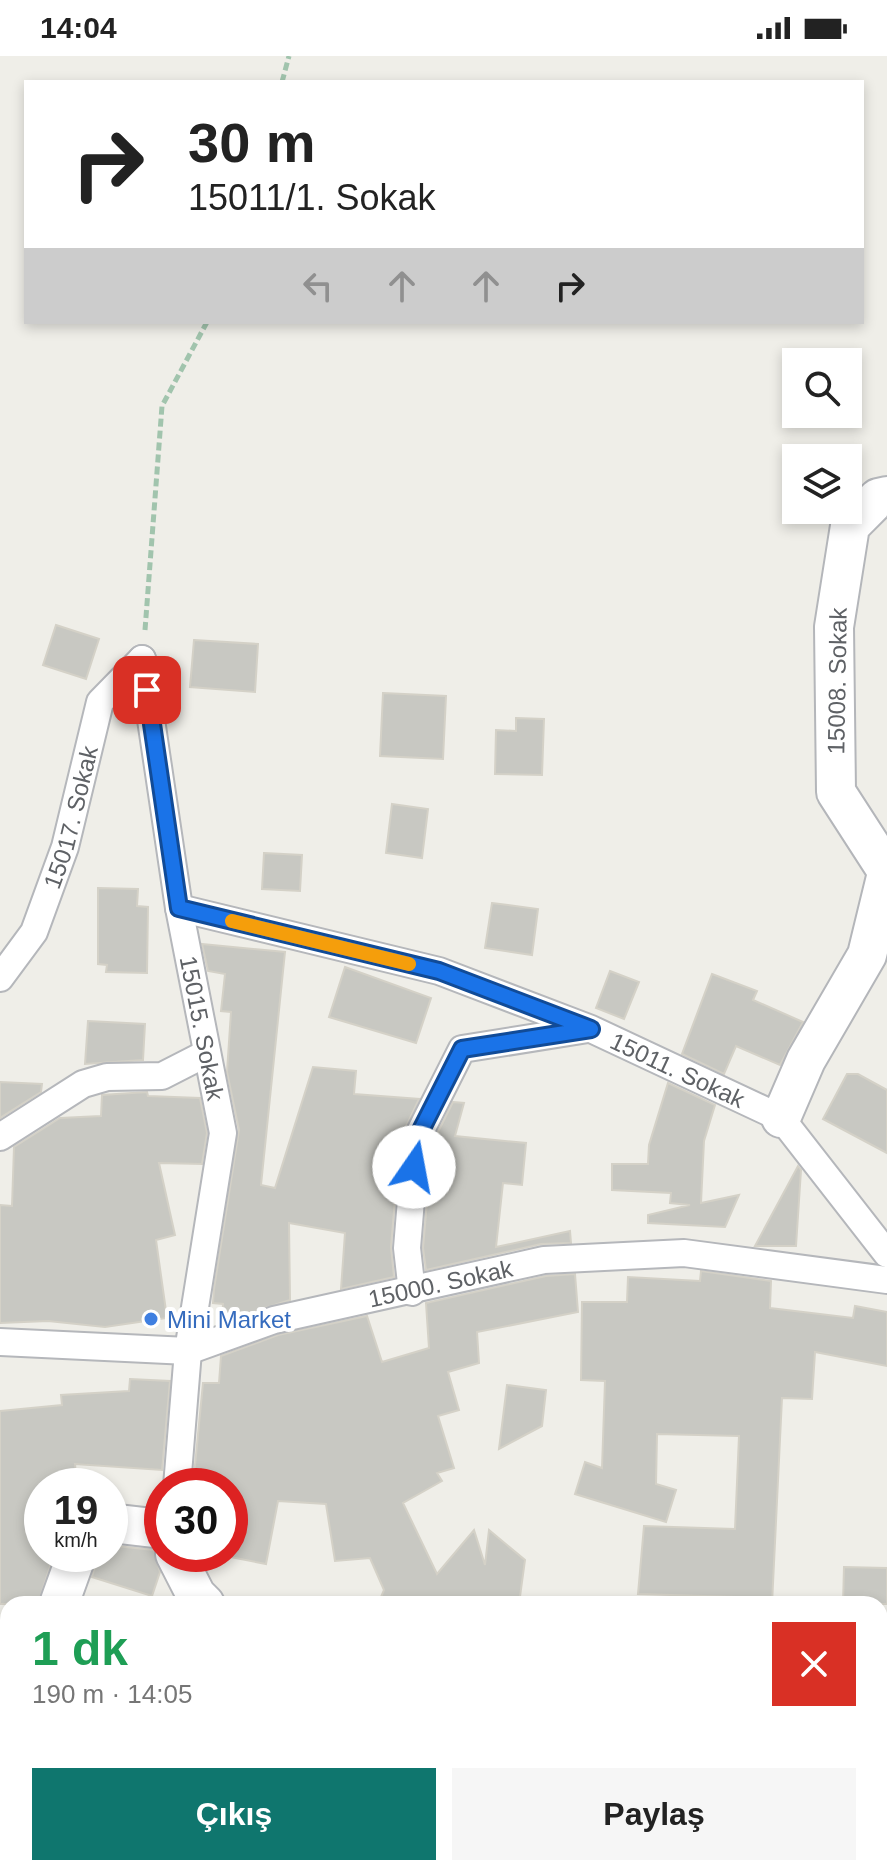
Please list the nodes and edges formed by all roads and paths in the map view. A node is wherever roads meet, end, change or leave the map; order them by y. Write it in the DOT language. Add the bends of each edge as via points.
graph roads {
  1 [pos="289,56"];
  2 [pos="283,80"];
  3 [pos="206,324"];
  4 [pos="887,496"];
  5 [pos="142,659"];
  6 [pos="887,872"];
  7 [pos="179,908"];
  8 [pos="0,978"];
  9 [pos="591,1029"];
  10 [pos="207,1053"];
  11 [pos="781,1118"];
  12 [pos="0,1137"];
  13 [pos="887,1254"];
  14 [pos="887,1280"];
  15 [pos="412,1292"];
  16 [pos="0,1342"];
  17 [pos="188,1351"];
  18 [pos="178,1468"];
  19 [pos="71,1572"];
  20 [pos="184,1572"];
  21 [pos="62,1596"];
  22 [pos="197,1596"];
  1 -- 2 [label="path"];
  3 -- 5 [label="path" via="162,406"];
  4 -- 6 [label="street, 15008. Sokak" via="878,498 850,526 834,627 836,792"];
  5 -- 7 [label="street, 15015. Sokak"];
  5 -- 8 [label="street, 15017. Sokak" via="100,702 65,847 34,932"];
  6 -- 11 [label="street, 15008. Sokak" via="867,955 806,1060"];
  7 -- 9 [label="street, 15011. Sokak" via="439,971"];
  7 -- 10 [label="street, 15015. Sokak"];
  9 -- 11 [label="street, 15011. Sokak"];
  9 -- 15 [label="street" via="462,1049 416,1140 407,1248"];
  10 -- 12 [label="street" via="162,1076 107,1077 83,1084"];
  10 -- 17 [label="street, 15015. Sokak" via="223,1133"];
  11 -- 13 [label="street, 15011. Sokak"];
  14 -- 15 [label="street, 15000. Sokak" via="684,1253 544,1260"];
  15 -- 17 [label="street, 15000. Sokak" via="274,1320"];
  16 -- 17 [label="street, 15000. Sokak"];
  17 -- 18 [label="street, 15015. Sokak"];
  19 -- 21 [label="street"];
  20 -- 22 [label="street"];
}
